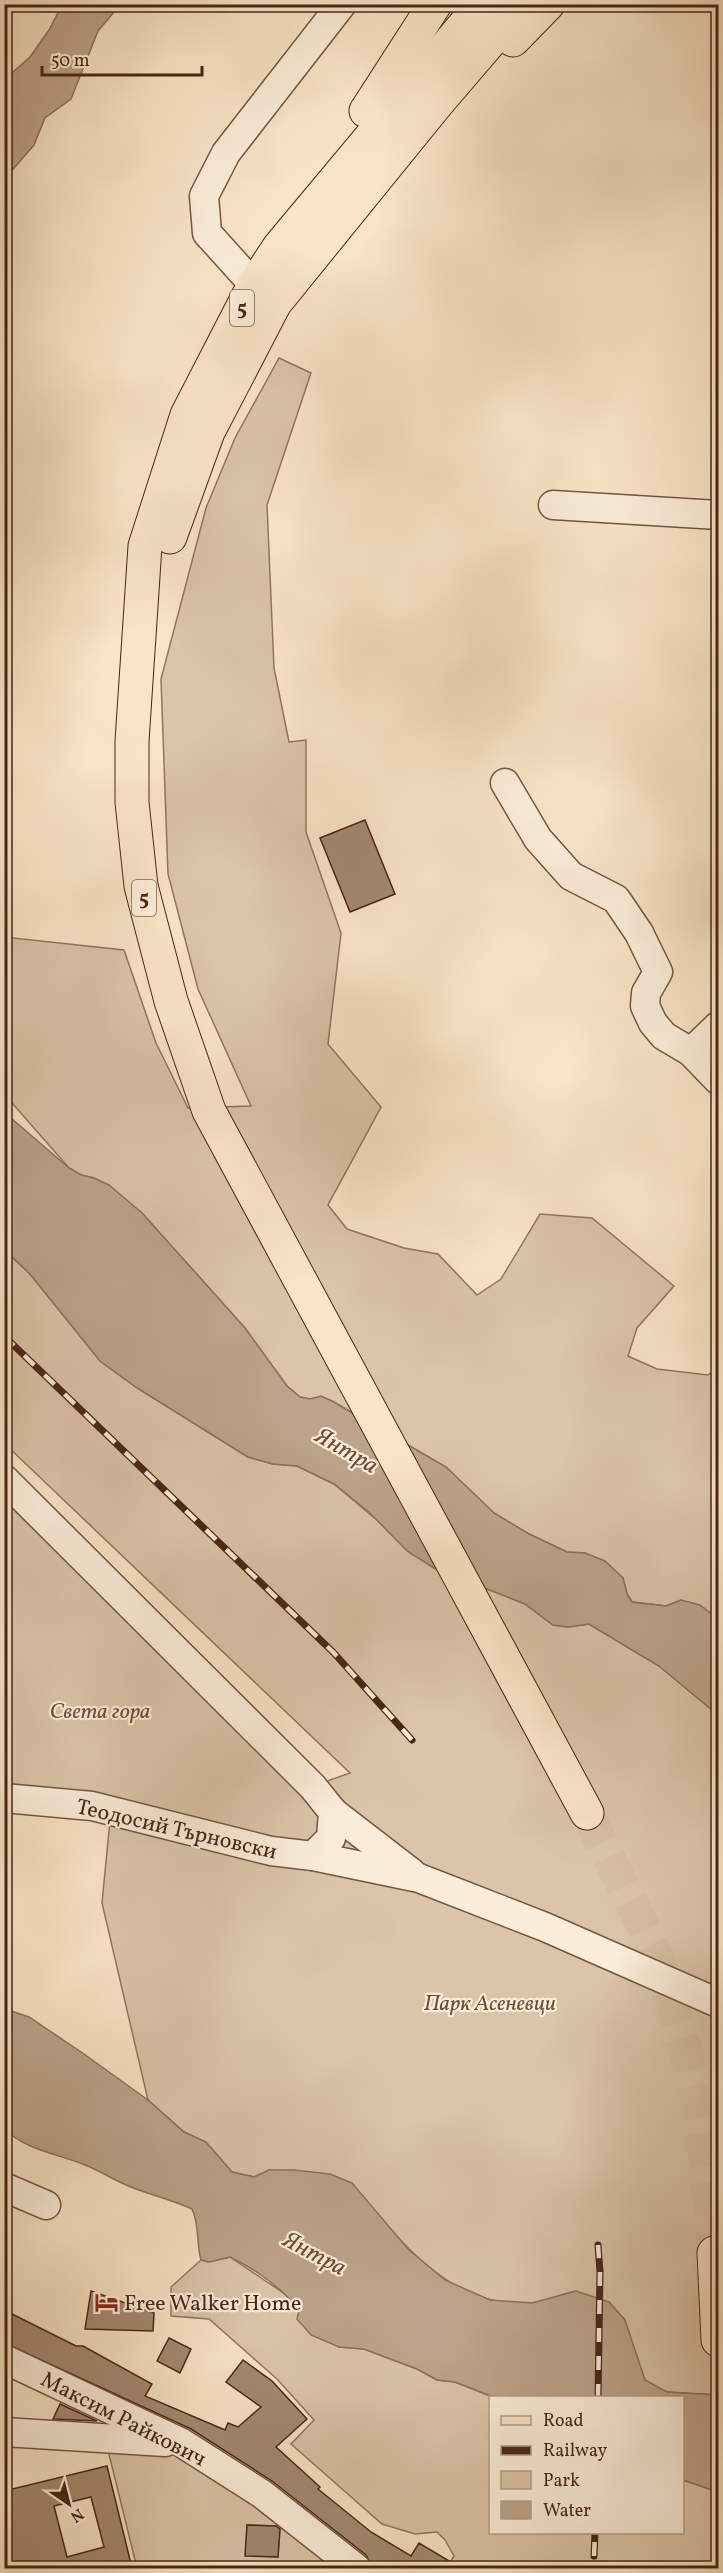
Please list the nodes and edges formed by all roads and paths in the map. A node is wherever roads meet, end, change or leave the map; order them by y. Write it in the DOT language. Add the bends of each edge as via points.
graph roads {
  1 [pos="342,4"];
  2 [pos="435,4"];
  3 [pos="482,4"];
  4 [pos="522,4"];
  5 [pos="548,4"];
  6 [pos="434,107"];
  7 [pos="279,247"];
  8 [pos="254,285"];
  9 [pos="552,505"];
  10 [pos="718,515"];
  11 [pos="137,676"];
  12 [pos="505,783"];
  13 [pos="718,1026"];
  14 [pos="692,1052"];
  15 [pos="718,1080"];
  16 [pos="4,1479"];
  17 [pos="4,1798"];
  18 [pos="333,1812"];
  19 [pos="587,1813"];
  20 [pos="313,1856"];
  21 [pos="419,1878"];
  22 [pos="718,2003"];
  23 [pos="4,2187"];
  24 [pos="46,2205"];
  25 [pos="714,2253"];
  26 [pos="718,2324"];
  27 [pos="718,2340"];
  28 [pos="4,2359"];
  29 [pos="4,2432"];
  30 [pos="182,2443"];
  31 [pos="356,2568"];
  1 -- 8 [label="street" via="226,153 204,196 207,233"];
  2 -- 7 [label="main road"];
  3 -- 7 [label="main road, 5"];
  4 -- 6 [label="main road, 5"];
  5 -- 6 [label="main road"];
  6 -- 11 [label="main road, 5" via="275,303 218,412 170,537"];
  7 -- 8 [label="main road, 5"];
  8 -- 11 [label="main road, 5" via="186,415 145,546"];
  9 -- 10 [label="street"];
  11 -- 19 [label="main road, 5" via="132,802 141,886 171,1001 209,1111"];
  12 -- 14 [label="street" via="538,839 571,876 616,899 658,972 646,993 645,1006 653,1023 664,1036"];
  13 -- 14 [label="street"];
  14 -- 15 [label="street"];
  16 -- 18 [label="street" via="314,1787"];
  17 -- 20 [label="street, Теодосий Търновски" via="92,1806 271,1851"];
  18 -- 20 [label="street" via="332,1838"];
  18 -- 21 [label="street"];
  20 -- 21 [label="street, Теодосий Търновски"];
  21 -- 22 [label="street" via="545,1927"];
  23 -- 24 [label="street"];
  25 -- 26 [label="main road"];
  26 -- 27 [label="main road"];
  28 -- 30 [label="street, Максим Райкович"];
  29 -- 30 [label="street"];
  30 -- 31 [label="street, Максим Райкович" via="262,2494"];
}
